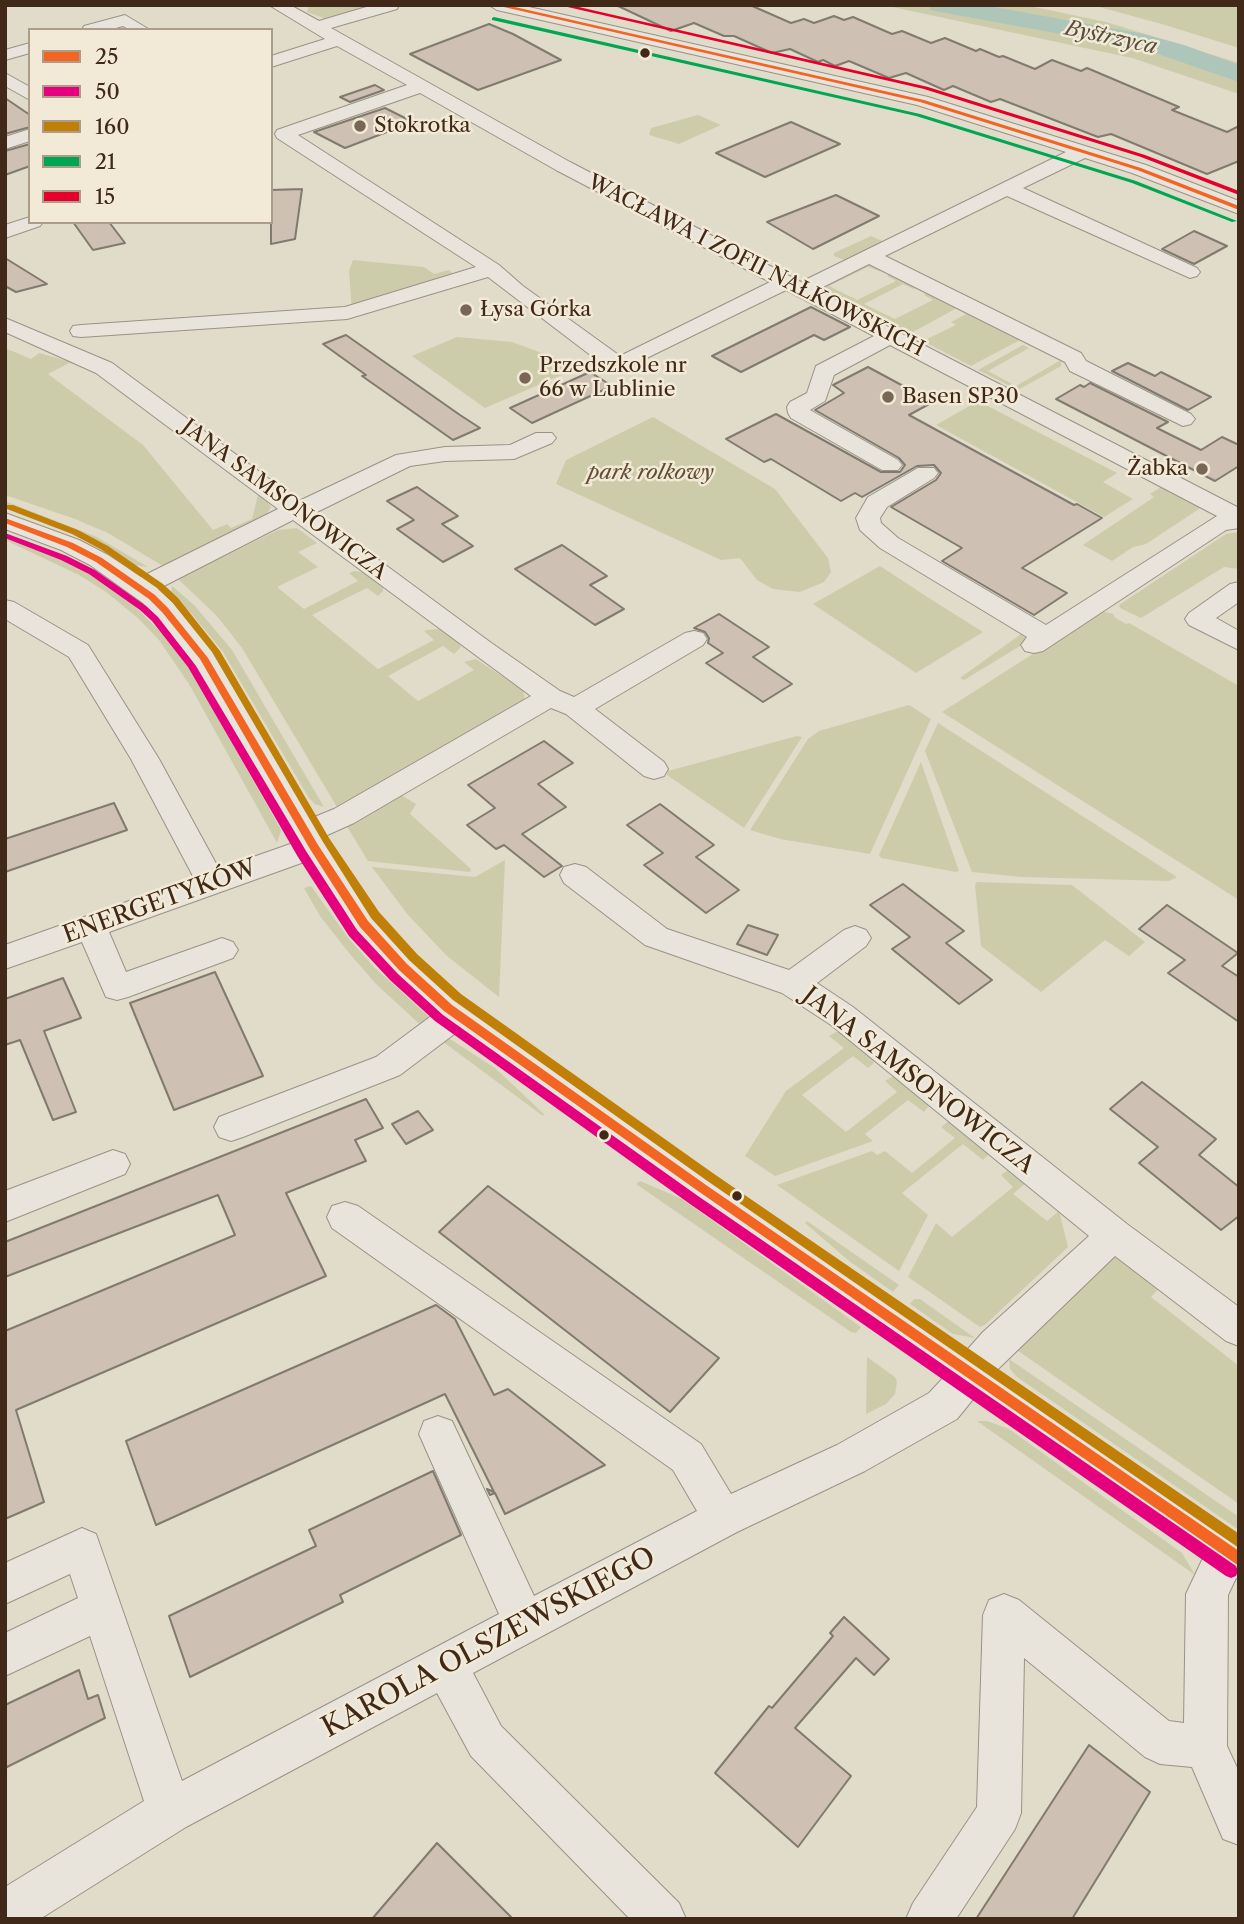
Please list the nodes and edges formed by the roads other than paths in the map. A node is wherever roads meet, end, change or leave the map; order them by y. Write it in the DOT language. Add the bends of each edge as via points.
graph roads {
  1 [pos="277,5"];
  2 [pos="391,5"];
  3 [pos="497,5"];
  4 [pos="299,10"];
  5 [pos="318,27"];
  6 [pos="97,28"];
  7 [pos="139,28"];
  8 [pos="338,40"];
  9 [pos="28,49"];
  10 [pos="5,55"];
  11 [pos="273,61"];
  12 [pos="5,78"];
  13 [pos="418,87"];
  14 [pos="28,94"];
  15 [pos="974,116"];
  16 [pos="946,130"];
  17 [pos="28,136"];
  18 [pos="5,143"];
  19 [pos="1084,151"];
  20 [pos="1008,189"];
  21 [pos="1239,208"];
  22 [pos="28,224"];
  23 [pos="5,232"];
  24 [pos="869,256"];
  25 [pos="492,269"];
  26 [pos="1189,272"];
  27 [pos="795,285"];
  28 [pos="5,324"];
  29 [pos="81,331"];
  30 [pos="899,340"];
  31 [pos="1183,419"];
  32 [pos="544,438"];
  33 [pos="890,465"];
  34 [pos="926,473"];
  35 [pos="296,509"];
  36 [pos="1239,519"];
  37 [pos="5,520"];
  38 [pos="140,588"];
  39 [pos="1239,590"];
  40 [pos="5,608"];
  41 [pos="694,639"];
  42 [pos="1239,642"];
  43 [pos="563,703"];
  44 [pos="654,769"];
  45 [pos="310,840"];
  46 [pos="575,875"];
  47 [pos="211,883"];
  48 [pos="92,926"];
  49 [pos="855,938"];
  50 [pos="222,950"];
  51 [pos="5,957"];
  52 [pos="793,984"];
  53 [pos="456,1014"];
  54 [pos="231,1127"];
  55 [pos="113,1164"];
  56 [pos="5,1207"];
  57 [pos="345,1217"];
  58 [pos="1114,1235"];
  59 [pos="1239,1329"];
  60 [pos="971,1373"];
  61 [pos="438,1434"];
  62 [pos="723,1518"];
  63 [pos="1233,1555"];
  64 [pos="5,1584"];
  65 [pos="103,1608"];
  66 [pos="525,1624"];
  67 [pos="5,1654"];
  68 [pos="446,1667"];
  69 [pos="1205,1747"];
  70 [pos="170,1811"];
  71 [pos="1239,1823"];
  72 [pos="5,1914"];
  73 [pos="663,1919"];
  74 [pos="929,1919"];
  1 -- 4 [label="street, WACŁAWA I ZOFII NAŁKOWSKICH"];
  2 -- 5 [label="street"];
  3 -- 15 [label="street" via="895,94"];
  4 -- 5 [label="street, WACŁAWA I ZOFII NAŁKOWSKICH"];
  5 -- 8 [label="street, WACŁAWA I ZOFII NAŁKOWSKICH"];
  6 -- 7 [label="street" via="125,20"];
  8 -- 11 [label="street"];
  8 -- 13 [label="street, WACŁAWA I ZOFII NAŁKOWSKICH"];
  9 -- 10 [label="street"];
  12 -- 14 [label="street"];
  13 -- 25 [label="street" via="284,134"];
  13 -- 27 [label="street, WACŁAWA I ZOFII NAŁKOWSKICH"];
  15 -- 16 [label="street"];
  15 -- 19 [label="street"];
  17 -- 18 [label="street"];
  19 -- 20 [label="street"];
  19 -- 21 [label="street"];
  20 -- 24 [label="street"];
  20 -- 26 [label="street"];
  22 -- 23 [label="street"];
  24 -- 27 [label="street"];
  24 -- 31 [label="street"];
  25 -- 27 [label="street" via="618,365 754,296"];
  25 -- 29 [label="street" via="347,313"];
  27 -- 30 [label="street, WACŁAWA I ZOFII NAŁKOWSKICH"];
  28 -- 35 [label="street, JANA SAMSONOWICZA" via="104,368"];
  30 -- 33 [label="street" via="824,371 817,396 798,407 799,413"];
  30 -- 36 [label="street, WACŁAWA I ZOFII NAŁKOWSKICH"];
  32 -- 35 [label="street" via="514,452 404,460 309,507"];
  34 -- 36 [label="street" via="877,502 869,525 889,543 1040,641 1220,523"];
  35 -- 38 [label="street"];
  35 -- 43 [label="street, JANA SAMSONOWICZA"];
  37 -- 38 [label="street" via="79,550"];
  38 -- 45 [label="street" via="165,610 204,658"];
  39 -- 42 [label="street" via="1198,619"];
  40 -- 47 [label="street" via="79,650 145,759"];
  41 -- 43 [label="street, ENERGETYKÓW"];
  43 -- 44 [label="street, JANA SAMSONOWICZA"];
  43 -- 45 [label="street, ENERGETYKÓW" via="344,816"];
  45 -- 47 [label="street, ENERGETYKÓW"];
  45 -- 53 [label="street" via="364,924"];
  46 -- 52 [label="street, JANA SAMSONOWICZA" via="656,937"];
  47 -- 48 [label="street, ENERGETYKÓW"];
  48 -- 50 [label="street" via="117,988"];
  48 -- 51 [label="street, ENERGETYKÓW"];
  49 -- 52 [label="street"];
  52 -- 58 [label="street, JANA SAMSONOWICZA" via="842,1016"];
  53 -- 54 [label="street" via="388,1066"];
  53 -- 60 [label="street"];
  55 -- 56 [label="street"];
  57 -- 62 [label="street" via="687,1457"];
  58 -- 59 [label="street, JANA SAMSONOWICZA"];
  58 -- 60 [label="street, KAROLA OLSZEWSKIEGO" via="996,1344"];
  60 -- 62 [label="street, KAROLA OLSZEWSKIEGO" via="943,1406 851,1458"];
  60 -- 63 [label="street"];
  61 -- 66 [label="street"];
  62 -- 66 [label="street, KAROLA OLSZEWSKIEGO"];
  63 -- 69 [label="street" via="1207,1594"];
  64 -- 65 [label="street" via="82,1548"];
  65 -- 67 [label="street"];
  65 -- 70 [label="street"];
  66 -- 68 [label="street, KAROLA OLSZEWSKIEGO"];
  68 -- 70 [label="street, KAROLA OLSZEWSKIEGO"];
  68 -- 73 [label="street" via="486,1741"];
  69 -- 71 [label="street"];
  69 -- 74 [label="street" via="1160,1742 1004,1615 999,1814"];
  70 -- 72 [label="street, KAROLA OLSZEWSKIEGO"];
}
